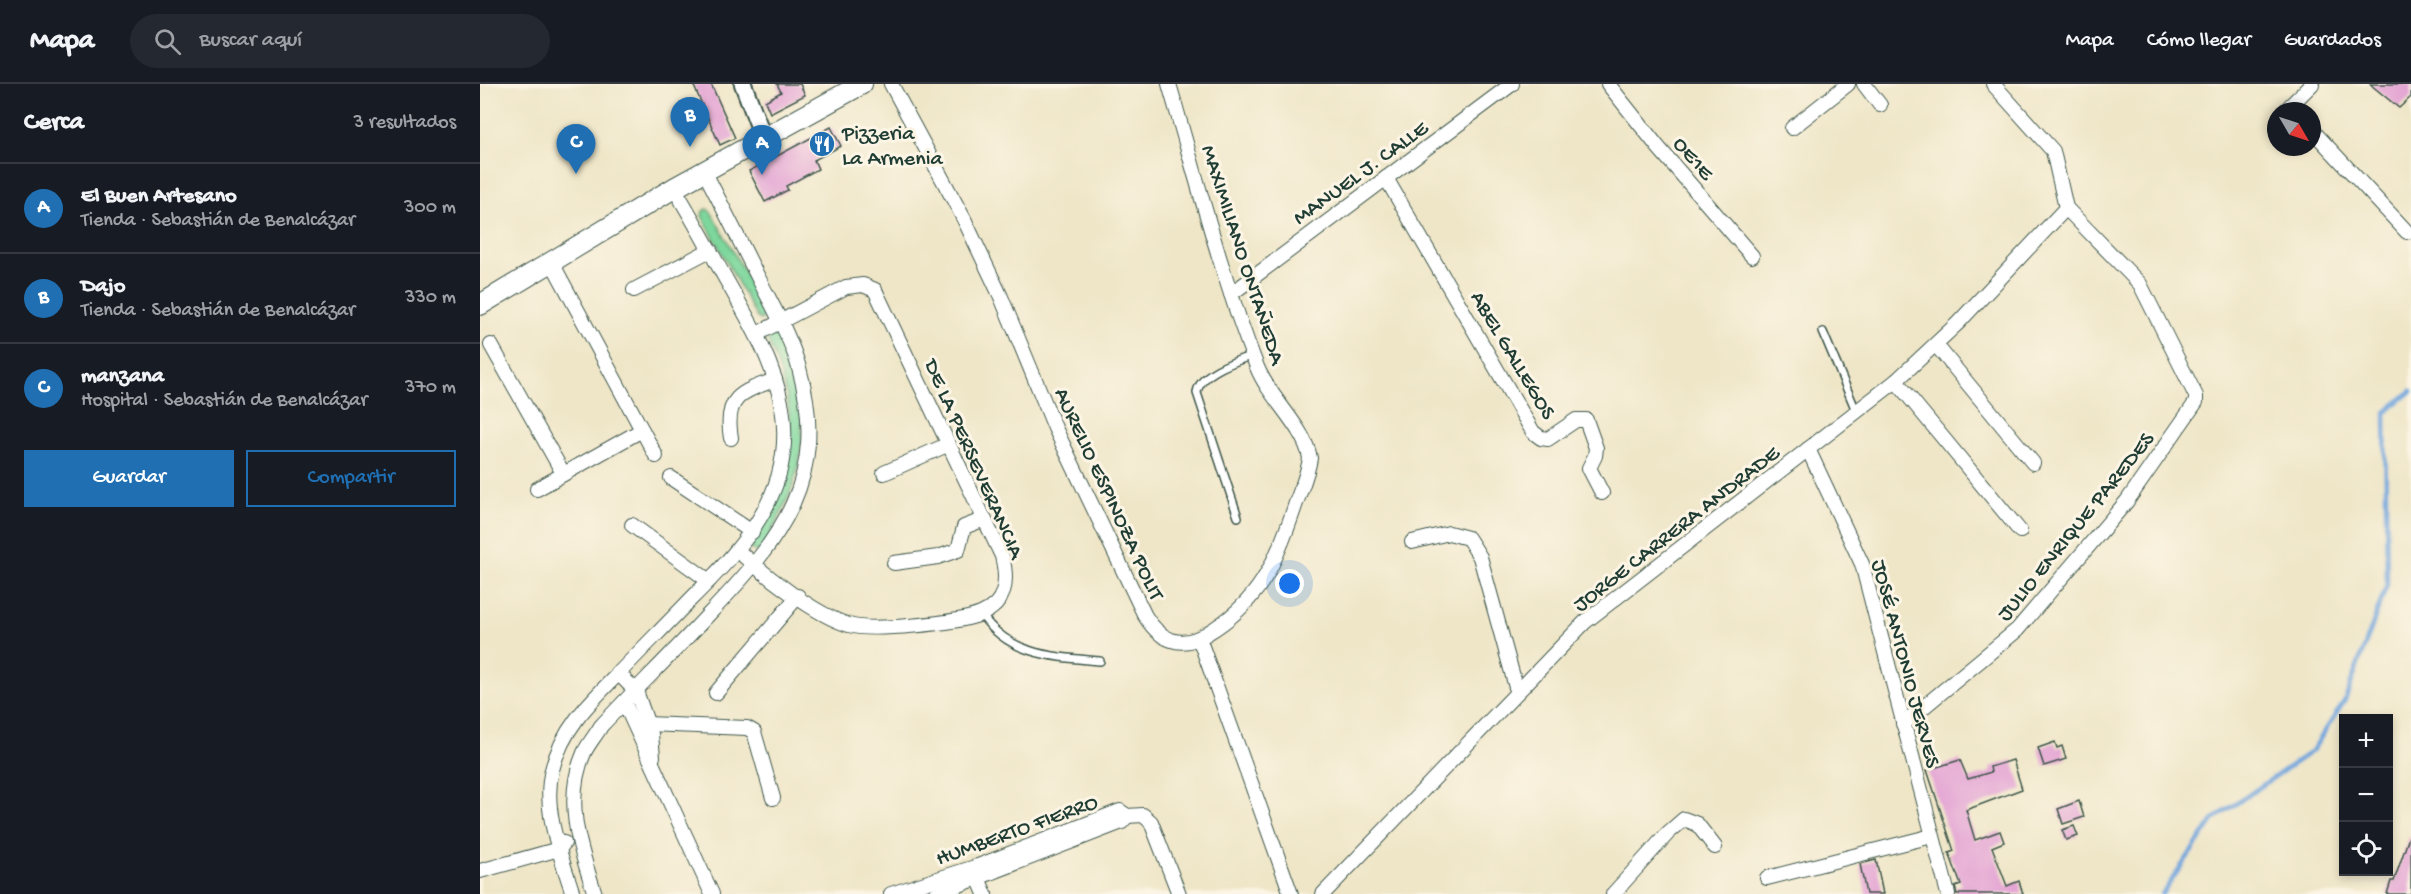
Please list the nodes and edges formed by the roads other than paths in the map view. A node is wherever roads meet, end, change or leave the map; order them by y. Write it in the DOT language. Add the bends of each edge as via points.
graph roads {
  1 [pos="743,84"];
  2 [pos="862,84"];
  3 [pos="891,84"];
  4 [pos="1169,84"];
  5 [pos="1512,84"];
  6 [pos="1608,84"];
  7 [pos="1848,84"];
  8 [pos="1864,84"];
  9 [pos="1993,84"];
  10 [pos="2312,84"];
  11 [pos="2297,102"];
  12 [pos="1880,105"];
  13 [pos="1792,128"];
  14 [pos="763,137"];
  15 [pos="2321,140"];
  16 [pos="704,171"];
  17 [pos="1386,178"];
  18 [pos="674,188"];
  19 [pos="2066,208"];
  20 [pos="2406,232"];
  21 [pos="710,250"];
  22 [pos="1752,256"];
  23 [pos="551,261"];
  24 [pos="634,290"];
  25 [pos="1231,294"];
  26 [pos="480,305"];
  27 [pos="780,321"];
  28 [pos="1823,332"];
  29 [pos="757,334"];
  30 [pos="491,345"];
  31 [pos="1936,345"];
  32 [pos="1253,356"];
  33 [pos="775,380"];
  34 [pos="1896,381"];
  35 [pos="1857,413"];
  36 [pos="642,430"];
  37 [pos="731,438"];
  38 [pos="949,444"];
  39 [pos="1808,449"];
  40 [pos="656,456"];
  41 [pos="2033,464"];
  42 [pos="563,473"];
  43 [pos="884,473"];
  44 [pos="671,478"];
  45 [pos="537,489"];
  46 [pos="1602,493"];
  47 [pos="1238,517"];
  48 [pos="985,519"];
  49 [pos="632,525"];
  50 [pos="2020,531"];
  51 [pos="752,532"];
  52 [pos="1412,542"];
  53 [pos="738,551"];
  54 [pos="894,563"];
  55 [pos="755,566"];
  56 [pos="710,581"];
  57 [pos="798,596"];
  58 [pos="981,614"];
  59 [pos="1199,639"];
  60 [pos="1100,661"];
  61 [pos="618,673"];
  62 [pos="636,691"];
  63 [pos="1516,691"];
  64 [pos="716,693"];
  65 [pos="624,702"];
  66 [pos="647,724"];
  67 [pos="1904,724"];
  68 [pos="654,762"];
  69 [pos="773,798"];
  70 [pos="1932,836"];
  71 [pos="578,842"];
  72 [pos="1715,847"];
  73 [pos="559,849"];
  74 [pos="480,871"];
  75 [pos="976,873"];
  76 [pos="1767,878"];
  77 [pos="573,894"];
  78 [pos="595,894"];
  79 [pos="712,894"];
  80 [pos="891,894"];
  81 [pos="936,894"];
  82 [pos="985,894"];
  83 [pos="1179,894"];
  84 [pos="1291,894"];
  85 [pos="1323,894"];
  86 [pos="1613,894"];
  87 [pos="1948,894"];
  1 -- 14 [label="street"];
  2 -- 14 [label="main road"];
  3 -- 59 [label="street, AURELIO ESPINOZA POLIT" via="964,219 1055,428 1144,616 1161,635 1175,643"];
  4 -- 25 [label="street, MAXIMILIANO ONTAÑEDA"];
  5 -- 17 [label="street, MANUEL J. CALLE"];
  6 -- 22 [label="street, OE1E"];
  7 -- 13 [label="street"];
  8 -- 12 [label="street"];
  9 -- 19 [label="street" via="2053,151"];
  10 -- 11 [label="street"];
  14 -- 16 [label="main road"];
  15 -- 20 [label="street"];
  16 -- 18 [label="main road"];
  16 -- 27 [label="street"];
  17 -- 25 [label="street, MANUEL J. CALLE"];
  17 -- 46 [label="street, ABEL GALLEGOS" via="1533,432 1548,439 1576,420 1586,420 1596,448 1589,468"];
  18 -- 21 [label="street"];
  18 -- 23 [label="main road"];
  19 -- 31 [label="street, JORGE CARRERA ANDRADE"];
  19 -- 67 [label="street, JULIO ENRIQUE PAREDES" via="2140,284 2196,402 2132,495 2018,630"];
  21 -- 24 [label="street"];
  21 -- 29 [label="street"];
  23 -- 26 [label="main road"];
  23 -- 36 [label="street"];
  25 -- 32 [label="street, MAXIMILIANO ONTAÑEDA"];
  27 -- 29 [label="street, DE LA PERSEVERANCIA"];
  27 -- 38 [label="street, DE LA PERSEVERANCIA" via="846,287 872,287"];
  27 -- 55 [label="street" via="799,367 808,439 794,506"];
  28 -- 35 [label="lane"];
  29 -- 33 [label="street"];
  30 -- 42 [label="street"];
  31 -- 34 [label="street, JORGE CARRERA ANDRADE"];
  31 -- 41 [label="street"];
  32 -- 47 [label="lane" via="1203,380 1197,393"];
  32 -- 59 [label="street, MAXIMILIANO ONTAÑEDA" via="1309,453 1309,463 1288,526 1260,587 1235,615"];
  33 -- 37 [label="street" via="739,396 733,403 727,416"];
  33 -- 51 [label="street" via="785,437 782,460 773,492"];
  34 -- 35 [label="street, JORGE CARRERA ANDRADE"];
  34 -- 50 [label="street"];
  35 -- 39 [label="street, JORGE CARRERA ANDRADE"];
  36 -- 40 [label="street"];
  36 -- 42 [label="street"];
  38 -- 43 [label="street"];
  38 -- 48 [label="street, DE LA PERSEVERANCIA"];
  39 -- 63 [label="street, JORGE CARRERA ANDRADE" via="1616,595"];
  39 -- 67 [label="street, JOSÉ ANTONIO JERVES" via="1862,564"];
  42 -- 45 [label="street"];
  44 -- 51 [label="street"];
  48 -- 54 [label="street" via="964,528 960,545 951,554"];
  48 -- 58 [label="street, DE LA PERSEVERANCIA" via="1002,556 1005,578 998,601"];
  49 -- 56 [label="street"];
  51 -- 53 [label="street"];
  52 -- 63 [label="street" via="1449,534 1468,538 1480,557"];
  53 -- 55 [label="street"];
  53 -- 56 [label="street"];
  55 -- 57 [label="street"];
  55 -- 62 [label="street"];
  56 -- 61 [label="street"];
  57 -- 58 [label="street" via="825,615 855,627 886,627"];
  57 -- 64 [label="street"];
  58 -- 60 [label="lane" via="1010,642 1028,652"];
  59 -- 84 [label="street"];
  61 -- 62 [label="street"];
  61 -- 73 [label="street" via="582,709 561,742 549,795"];
  62 -- 65 [label="street"];
  62 -- 66 [label="street"];
  63 -- 85 [label="street, JORGE CARRERA ANDRADE"];
  65 -- 68 [label="street"];
  65 -- 71 [label="street" via="584,753 573,809"];
  66 -- 68 [label="street"];
  66 -- 69 [label="street" via="747,728 754,732"];
  67 -- 70 [label="street, JOSÉ ANTONIO JERVES"];
  68 -- 79 [label="street"];
  70 -- 76 [label="street"];
  70 -- 87 [label="street, JOSÉ ANTONIO JERVES"];
  71 -- 73 [label="street" via="570,840"];
  71 -- 78 [label="street"];
  72 -- 86 [label="street" via="1697,824 1684,819"];
  73 -- 74 [label="street"];
  73 -- 77 [label="street"];
  75 -- 80 [label="street, HUMBERTO FIERRO"];
  75 -- 81 [label="street, HUMBERTO FIERRO"];
  75 -- 82 [label="street"];
  75 -- 83 [label="street, HUMBERTO FIERRO" via="1122,822 1127,816 1143,815 1150,822"];
}
